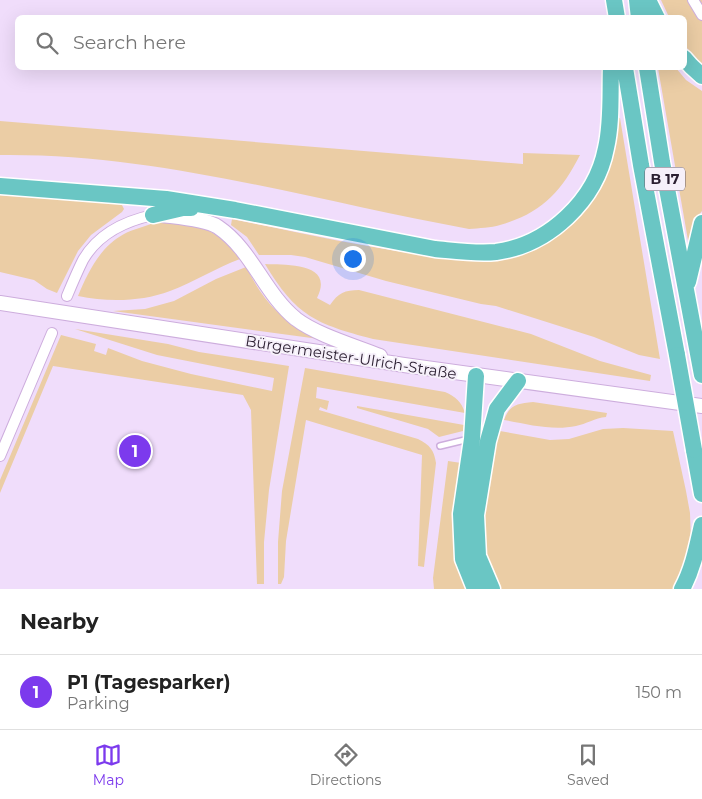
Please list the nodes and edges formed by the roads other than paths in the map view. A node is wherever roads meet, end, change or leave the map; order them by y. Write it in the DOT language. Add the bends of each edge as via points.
graph roads {
  1 [pos="614,0"];
  2 [pos="637,0"];
  3 [pos="648,0"];
  4 [pos="692,0"];
  5 [pos="613,15"];
  6 [pos="616,15"];
  7 [pos="639,15"];
  8 [pos="656,15"];
  9 [pos="702,15"];
  10 [pos="687,61"];
  11 [pos="611,70"];
  12 [pos="626,70"];
  13 [pos="647,70"];
  14 [pos="702,76"];
  15 [pos="0,186"];
  16 [pos="236,210"];
  17 [pos="153,215"];
  18 [pos="702,224"];
  19 [pos="686,289"];
  20 [pos="67,296"];
  21 [pos="0,303"];
  22 [pos="52,333"];
  23 [pos="404,366"];
  24 [pos="702,375"];
  25 [pos="476,376"];
  26 [pos="518,381"];
  27 [pos="702,406"];
  28 [pos="472,439"];
  29 [pos="440,446"];
  30 [pos="0,456"];
  31 [pos="702,494"];
  32 [pos="702,525"];
  33 [pos="475,589"];
  34 [pos="492,589"];
  35 [pos="682,589"];
  1 -- 5 [label="highway"];
  1 -- 6 [label="highway"];
  2 -- 7 [label="highway"];
  3 -- 8 [label="highway"];
  4 -- 9 [label="street"];
  10 -- 14 [label="highway"];
  11 -- 16 [label="highway" via="609,130 599,171 574,212 555,228 530,242 497,252 466,253"];
  12 -- 31 [label="highway, B 17, bridge"];
  13 -- 19 [label="highway, B 17"];
  15 -- 16 [label="highway" via="166,199"];
  16 -- 17 [label="highway" via="183,208"];
  17 -- 20 [label="street" via="120,226 97,242 84,259"];
  17 -- 23 [label="main road" via="187,217 217,226 244,251 275,298 297,320"];
  18 -- 19 [label="highway"];
  19 -- 24 [label="highway, B 17"];
  21 -- 23 [label="main road, Bürgermeister-Ulrich-Straße"];
  22 -- 30 [label="street"];
  23 -- 25 [label="main road, Bürgermeister-Ulrich-Straße"];
  25 -- 26 [label="main road, Bürgermeister-Ulrich-Straße"];
  25 -- 28 [label="highway"];
  26 -- 27 [label="main road, Bürgermeister-Ulrich-Straße"];
  26 -- 34 [label="highway" via="497,409 488,441 476,515 478,556"];
  28 -- 29 [label="lane"];
  28 -- 33 [label="highway" via="461,514 463,559"];
  32 -- 35 [label="highway" via="695,558"];
}
